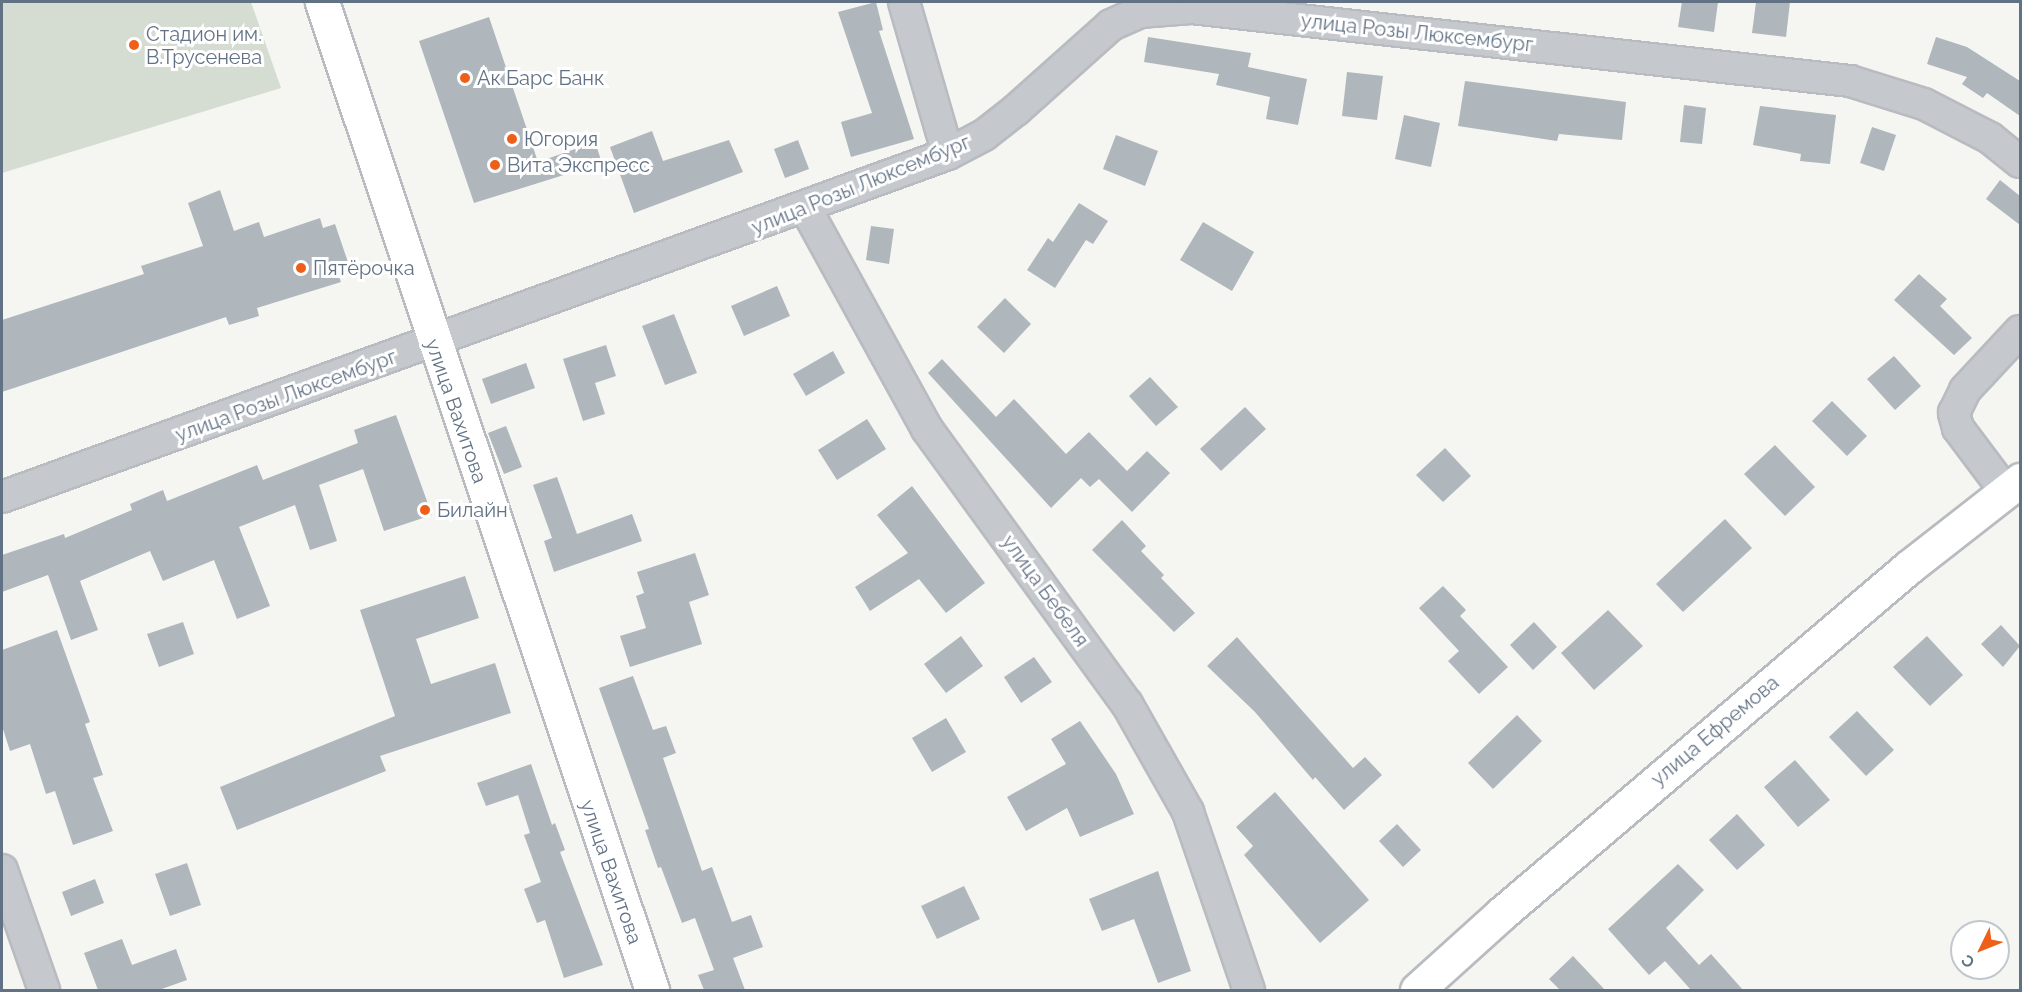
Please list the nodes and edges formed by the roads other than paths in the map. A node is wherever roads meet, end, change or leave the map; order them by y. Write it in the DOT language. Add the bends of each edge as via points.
graph roads {
  1 [pos="322,2"];
  2 [pos="904,2"];
  3 [pos="948,154"];
  4 [pos="2020,162"];
  5 [pos="806,209"];
  6 [pos="2020,331"];
  7 [pos="433,343"];
  8 [pos="2013,486"];
  9 [pos="2,496"];
  10 [pos="2,870"];
  11 [pos="44,990"];
  12 [pos="652,990"];
  13 [pos="1249,990"];
  14 [pos="1417,990"];
  1 -- 7 [label="main road, улица Вахитова"];
  2 -- 3 [label="street"];
  3 -- 4 [label="street, улица Розы Люксембург" via="984,135 1016,110 1111,25 1140,12 1191,8 1850,81 1924,105 1990,138"];
  3 -- 5 [label="street, улица Розы Люксембург"];
  5 -- 7 [label="street, улица Розы Люксембург"];
  5 -- 13 [label="street, улица Бебеля" via="927,429 1133,714 1188,812"];
  6 -- 8 [label="street" via="1965,390 1954,413 1958,428"];
  7 -- 9 [label="street, улица Розы Люксембург"];
  7 -- 12 [label="main road, улица Вахитова"];
  8 -- 14 [label="main road, улица Ефремова" via="1893,580"];
  10 -- 11 [label="street"];
}
